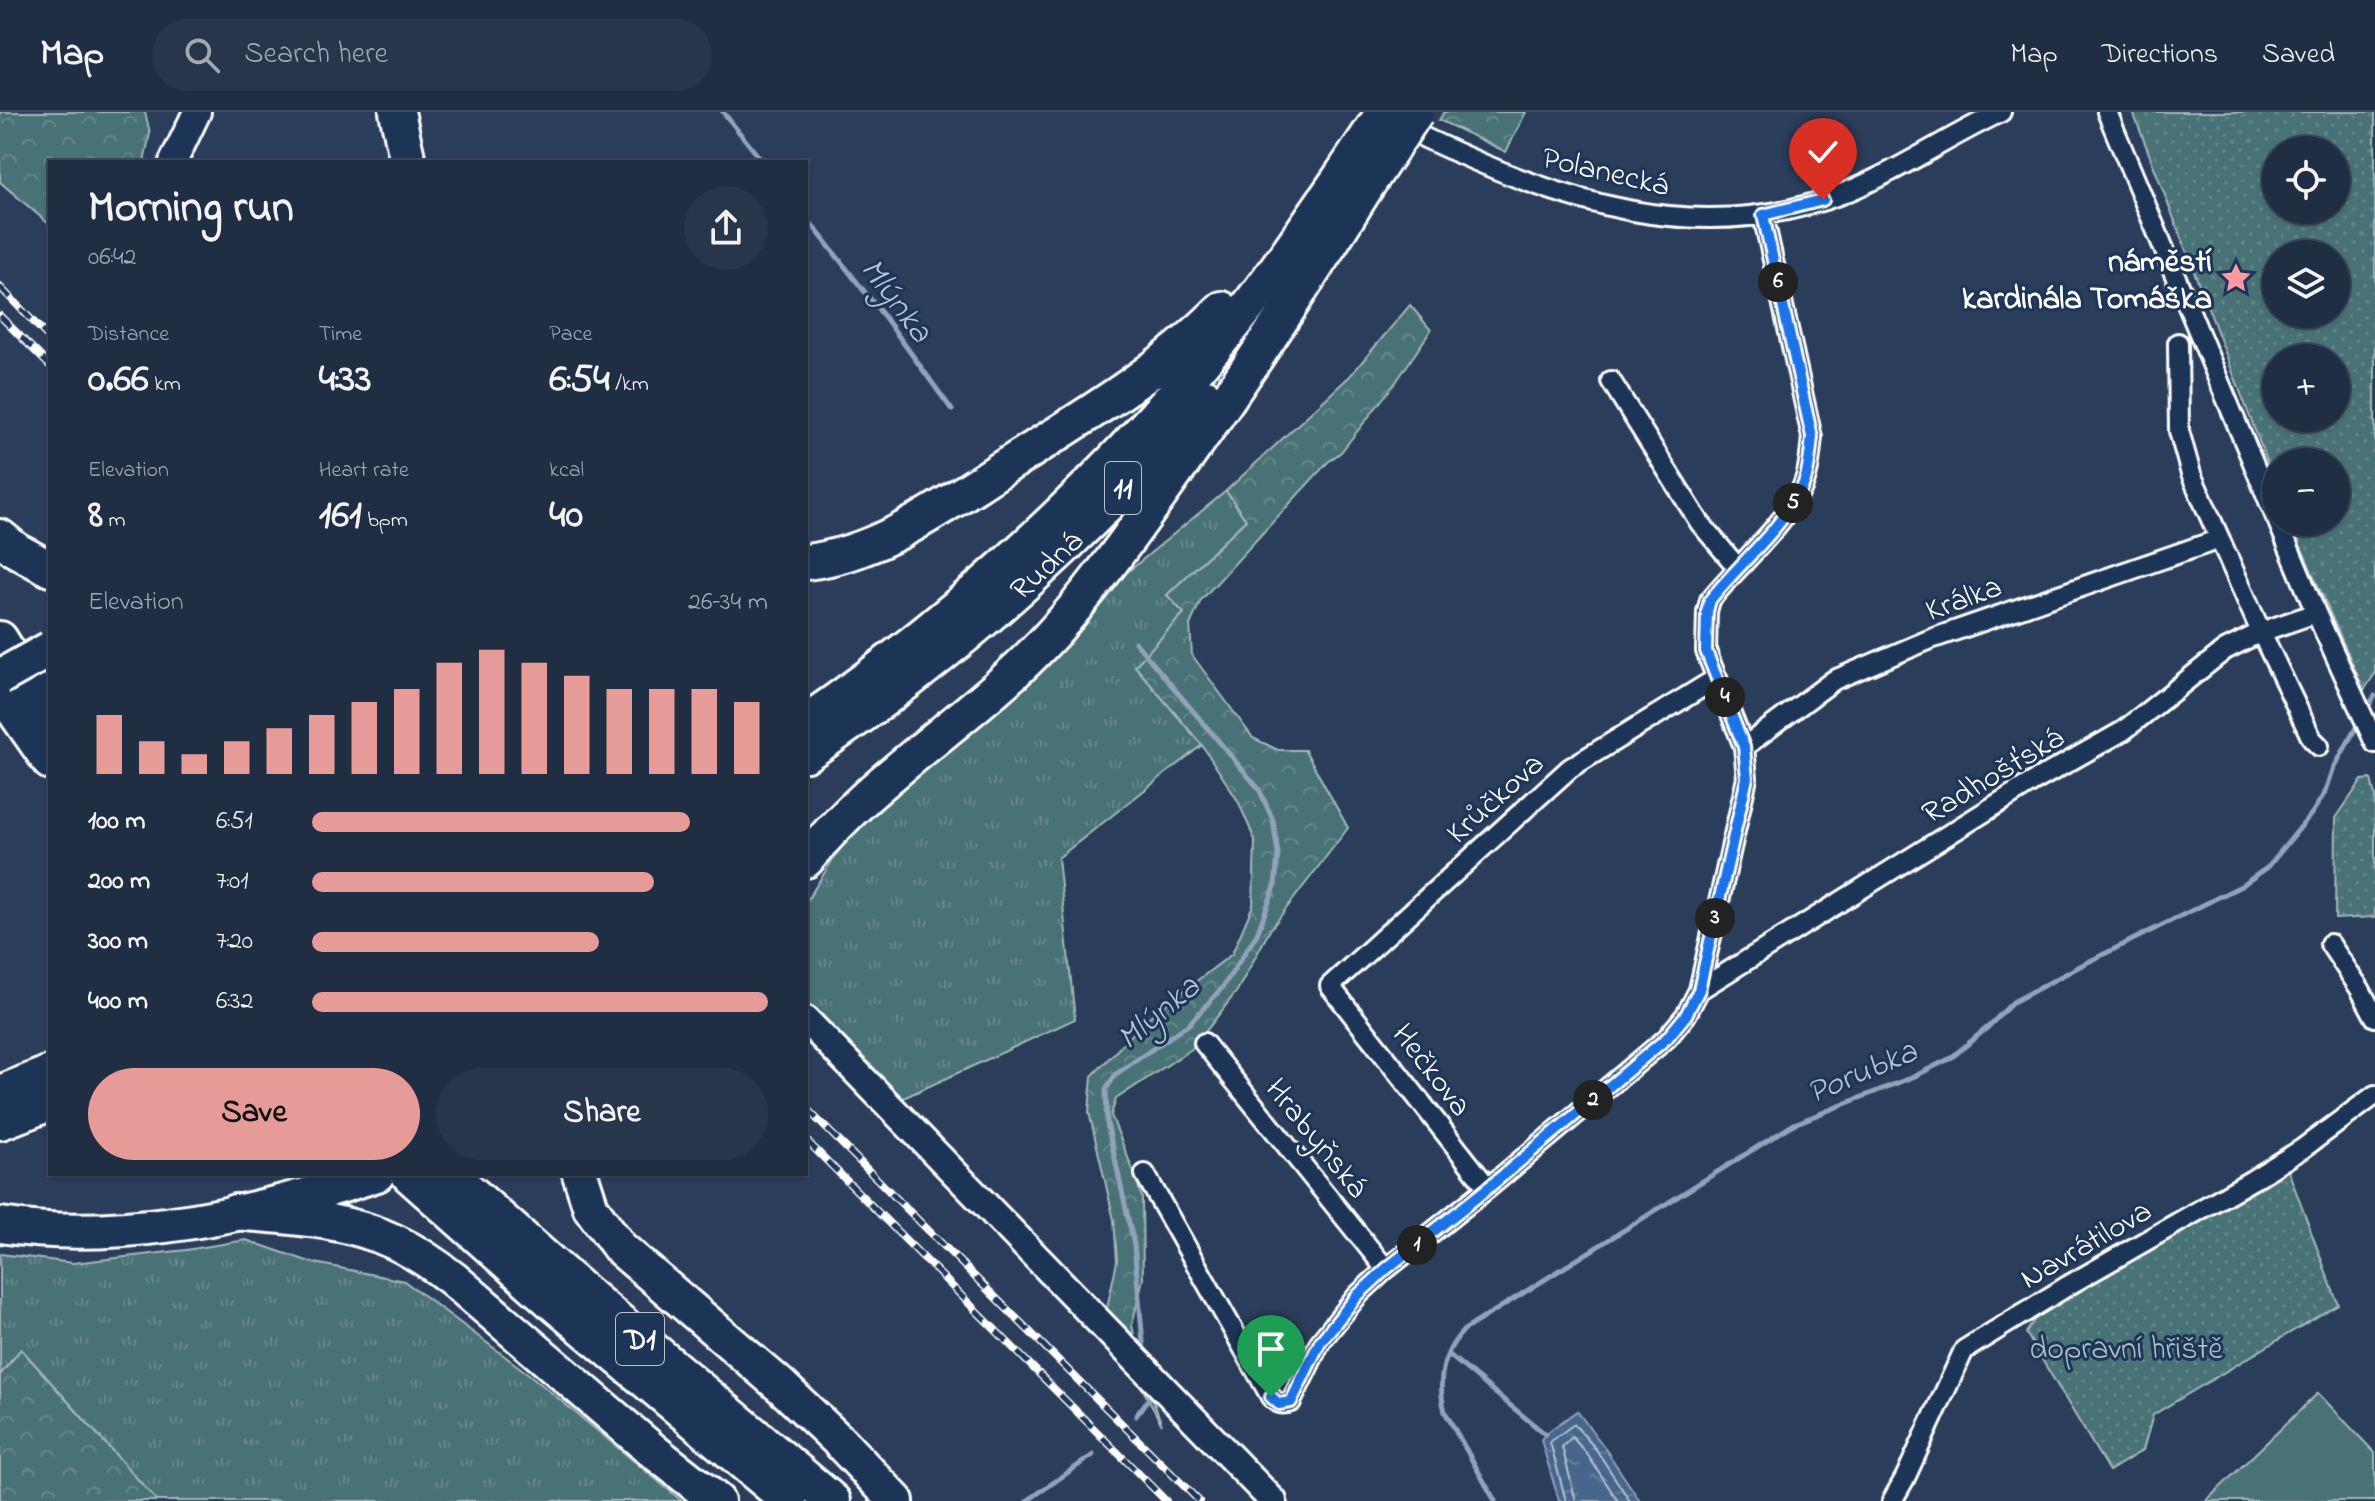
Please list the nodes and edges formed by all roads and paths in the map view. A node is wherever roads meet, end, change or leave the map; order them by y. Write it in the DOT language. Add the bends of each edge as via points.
graph roads {
  1 [pos="197,112"];
  2 [pos="397,112"];
  3 [pos="1384,112"];
  4 [pos="2001,112"];
  5 [pos="2093,112"];
  6 [pos="2111,118"];
  7 [pos="1420,125"];
  8 [pos="174,160"];
  9 [pos="408,160"];
  10 [pos="1354,181"];
  11 [pos="1763,215"];
  12 [pos="2178,343"];
  13 [pos="1611,381"];
  14 [pos="2262,484"];
  15 [pos="2284,536"];
  16 [pos="0,537"];
  17 [pos="2220,539"];
  18 [pos="808,562"];
  19 [pos="48,568"];
  20 [pos="1738,568"];
  21 [pos="2316,613"];
  22 [pos="2261,632"];
  23 [pos="48,650"];
  24 [pos="7,668"];
  25 [pos="1717,678"];
  26 [pos="48,711"];
  27 [pos="816,731"];
  28 [pos="2372,736"];
  29 [pos="2319,746"];
  30 [pos="1744,747"];
  31 [pos="48,758"];
  32 [pos="808,858"];
  33 [pos="2330,944"];
  34 [pos="1330,986"];
  35 [pos="1699,990"];
  36 [pos="2375,1017"];
  37 [pos="808,1022"];
  38 [pos="1204,1043"];
  39 [pos="48,1074"];
  40 [pos="0,1093"];
  41 [pos="2375,1095"];
  42 [pos="48,1104"];
  43 [pos="0,1122"];
  44 [pos="1145,1174"];
  45 [pos="373,1176"];
  46 [pos="410,1176"];
  47 [pos="452,1176"];
  48 [pos="581,1176"];
  49 [pos="1488,1188"];
  50 [pos="316,1206"];
  51 [pos="7,1227"];
  52 [pos="1386,1269"];
  53 [pos="717,1501"];
  54 [pos="789,1501"];
  55 [pos="833,1501"];
  56 [pos="896,1501"];
  57 [pos="1273,1501"];
  58 [pos="1892,1501"];
  1 -- 8 [label="street"];
  2 -- 9 [label="highway"];
  3 -- 10 [label="highway, 11, bridge"];
  4 -- 11 [label="street, Polanecká" via="1865,184"];
  5 -- 6 [label="street"];
  6 -- 14 [label="street"];
  7 -- 10 [label="highway, 11, bridge"];
  7 -- 11 [label="street, Polanecká" via="1483,166 1571,198 1627,212 1687,218"];
  10 -- 18 [label="highway" via="1194,336 1139,380 908,527 853,552"];
  10 -- 27 [label="highway, Rudná / 11" via="1281,262 1229,331 1073,503"];
  10 -- 32 [label="highway" via="1293,304 1085,595 1012,675 886,780"];
  11 -- 20 [label="street" via="1812,437 1801,490"];
  12 -- 17 [label="street" via="2179,431 2191,474"];
  13 -- 20 [label="street" via="1700,523"];
  15 -- 21 [label="street"];
  16 -- 19 [label="highway"];
  17 -- 22 [label="street"];
  17 -- 30 [label="street, Králka" via="1931,639 1834,680"];
  20 -- 25 [label="street" via="1710,600 1707,612 1706,651"];
  21 -- 22 [label="street, Radhošťská"];
  21 -- 28 [label="street"];
  22 -- 29 [label="street"];
  22 -- 35 [label="street, Radhošťská" via="2225,650 2123,731"];
  23 -- 24 [label="highway, bridge"];
  24 -- 26 [label="highway"];
  24 -- 31 [label="highway"];
  25 -- 30 [label="street"];
  25 -- 34 [label="street, Krůčkova" via="1570,768"];
  30 -- 35 [label="street" via="1747,778"];
  33 -- 36 [label="street"];
  34 -- 49 [label="street, Hečkova"];
  35 -- 49 [label="street" via="1667,1038"];
  37 -- 57 [label="street"];
  38 -- 52 [label="street, Hrabyňská"];
  39 -- 40 [label="highway"];
  41 -- 58 [label="street, Navrátilova" via="2302,1149 1964,1350"];
  42 -- 43 [label="highway"];
  44 -- 52 [label="street" via="1279,1404 1291,1402 1320,1342"];
  45 -- 50 [label="highway"];
  46 -- 54 [label="highway, D1"];
  47 -- 55 [label="highway, D1"];
  48 -- 56 [label="highway" via="591,1208 620,1248 781,1386"];
  49 -- 52 [label="street"];
  50 -- 51 [label="highway" via="141,1227"];
  50 -- 53 [label="highway" via="396,1242 453,1279"];
}
